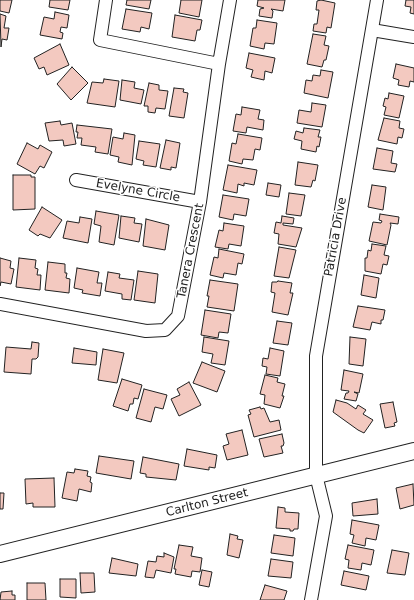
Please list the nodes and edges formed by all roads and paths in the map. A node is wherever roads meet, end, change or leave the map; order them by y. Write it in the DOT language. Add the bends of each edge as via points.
graph roads {
  1 [pos="106,0"];
  2 [pos="230,0"];
  3 [pos="377,0"];
  4 [pos="372,30"];
  5 [pos="414,37"];
  6 [pos="219,64"];
  7 [pos="76,180"];
  8 [pos="200,202"];
  9 [pos="0,304"];
  10 [pos="414,451"];
  11 [pos="316,475"];
  12 [pos="0,554"];
  13 [pos="311,600"];
  1 -- 6 [label="street" via="100,40"];
  2 -- 6 [label="street, Tanera Crescent"];
  3 -- 4 [label="street, Patricia Drive"];
  4 -- 5 [label="street"];
  4 -- 11 [label="street, Patricia Drive" via="316,356"];
  6 -- 8 [label="street, Tanera Crescent"];
  7 -- 8 [label="street, Evelyne Circle"];
  8 -- 9 [label="street, Tanera Crescent" via="178,316 165,330 146,331"];
  10 -- 11 [label="main road, Carlton Street"];
  11 -- 12 [label="main road, Carlton Street"];
  11 -- 13 [label="street, Patricia Drive" via="326,516"];
}
